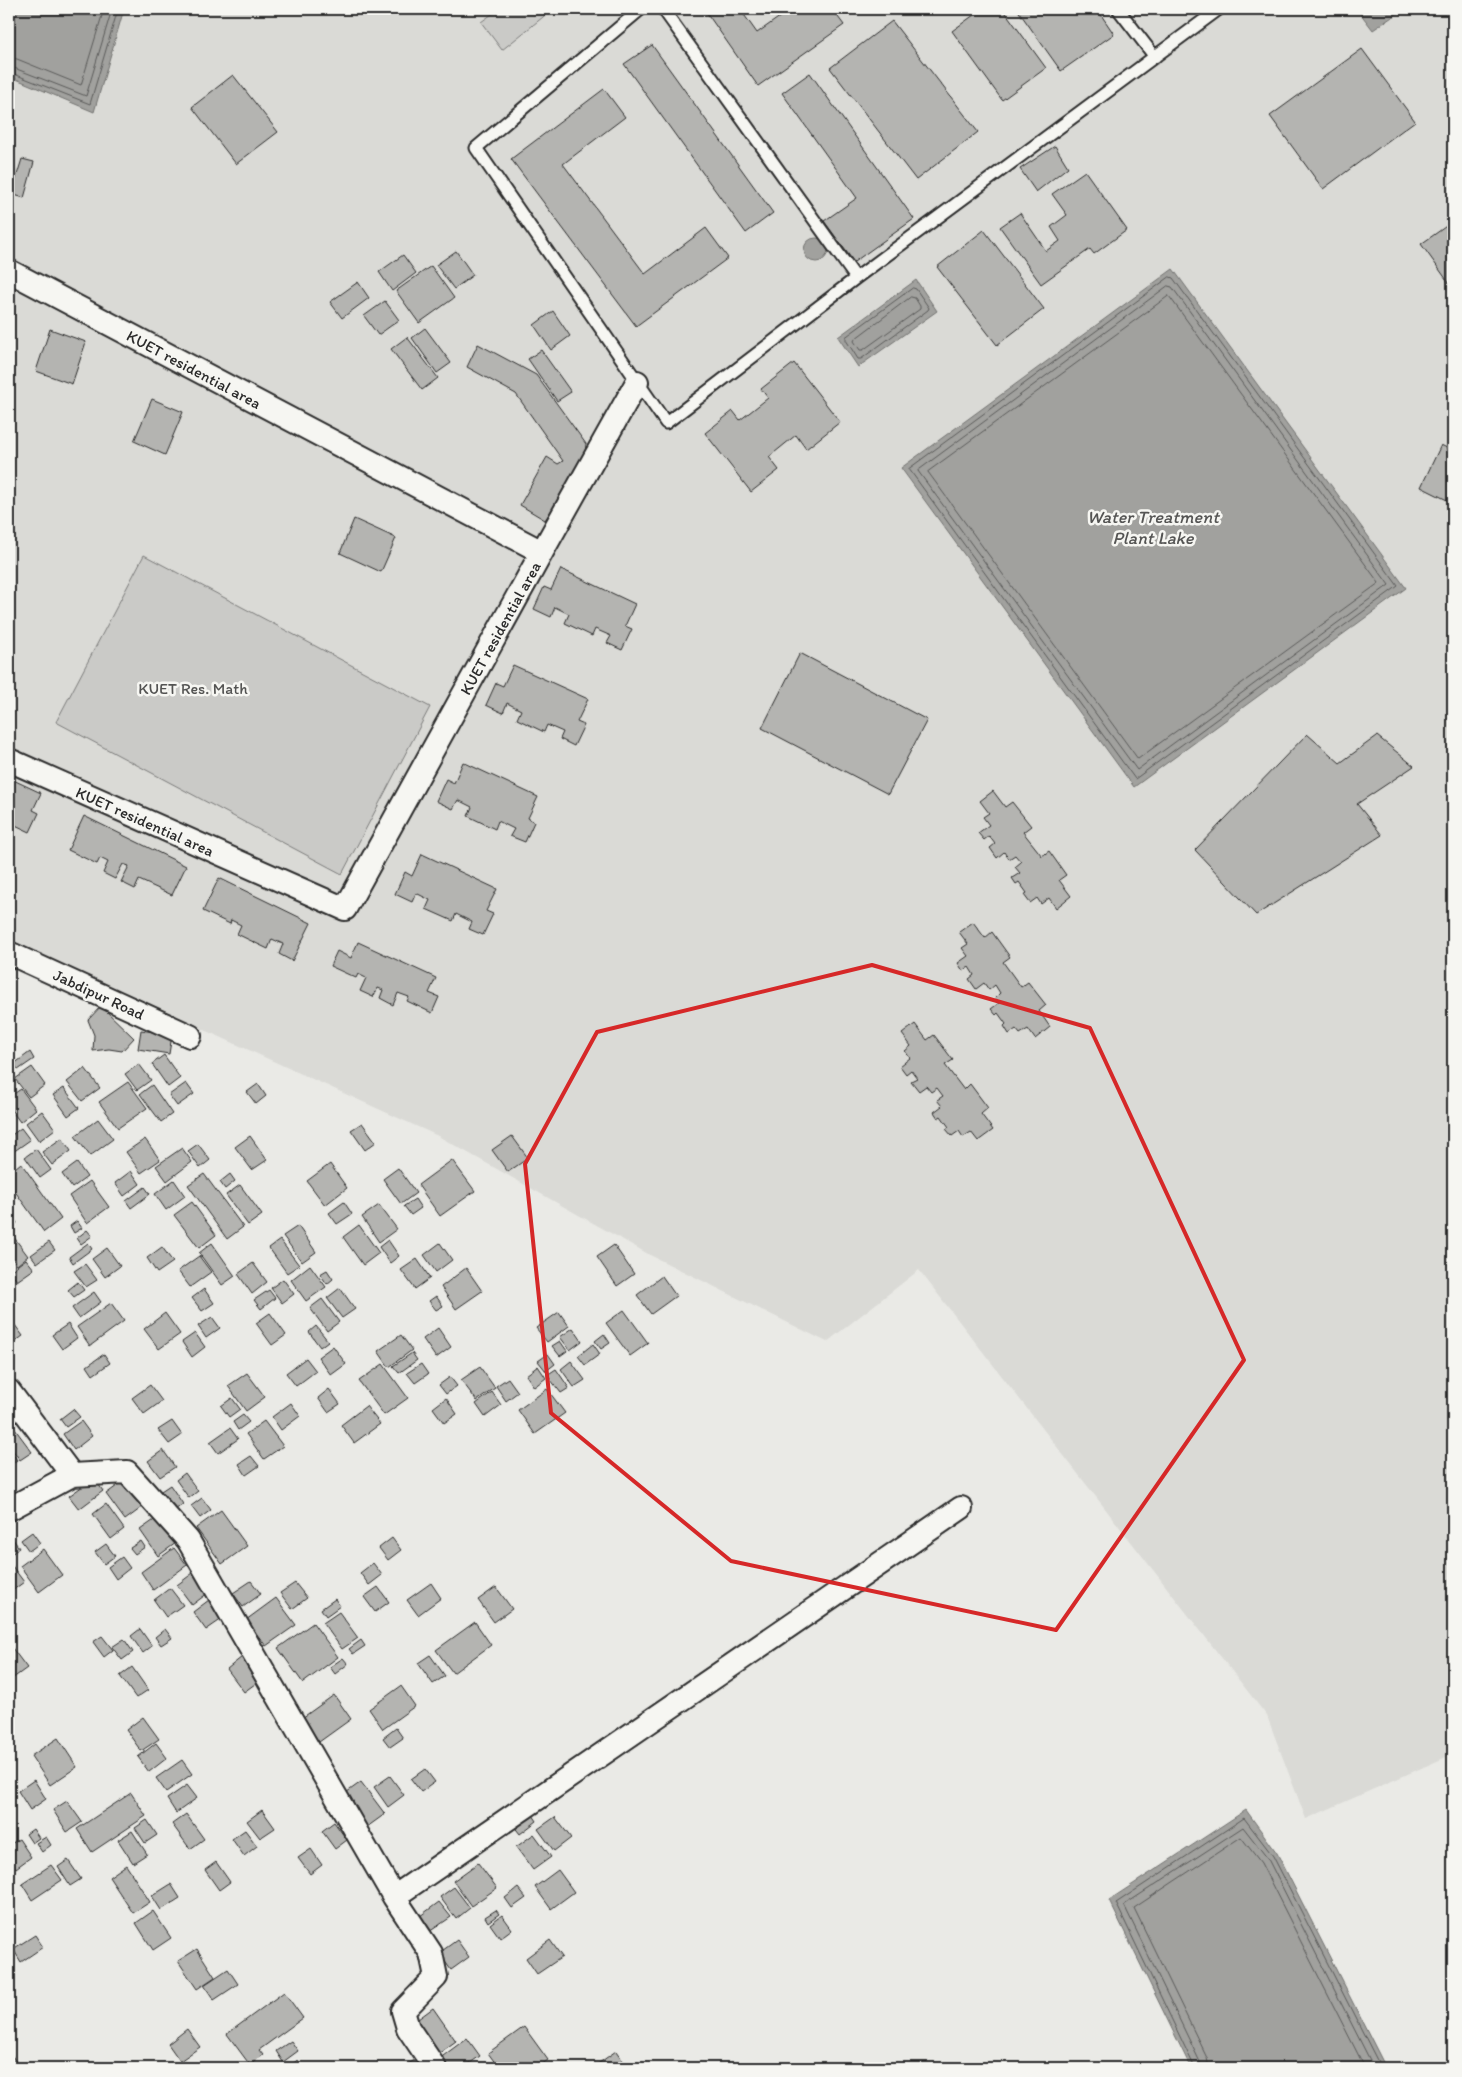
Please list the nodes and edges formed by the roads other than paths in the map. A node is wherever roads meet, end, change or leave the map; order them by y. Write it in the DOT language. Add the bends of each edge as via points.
graph roads {
  1 [pos="641,9"];
  2 [pos="664,9"];
  3 [pos="1118,9"];
  4 [pos="1219,9"];
  5 [pos="1155,56"];
  6 [pos="9,271"];
  7 [pos="856,278"];
  8 [pos="638,382"];
  9 [pos="542,552"];
  10 [pos="9,760"];
  11 [pos="9,953"];
  12 [pos="190,1036"];
  13 [pos="9,1391"];
  14 [pos="72,1474"];
  15 [pos="961,1508"];
  16 [pos="9,1509"];
  17 [pos="394,1897"];
  18 [pos="434,2068"];
  1 -- 8 [label="lane" via="476,148"];
  2 -- 7 [label="lane"];
  3 -- 5 [label="lane"];
  4 -- 5 [label="lane"];
  5 -- 7 [label="lane"];
  6 -- 9 [label="street, KUET residential area"];
  7 -- 8 [label="lane" via="666,423"];
  8 -- 9 [label="street"];
  9 -- 10 [label="street, KUET residential area" via="345,909"];
  11 -- 12 [label="street, Jabdipur Road"];
  13 -- 14 [label="street"];
  14 -- 16 [label="street"];
  14 -- 17 [label="street" via="127,1472 188,1540"];
  15 -- 17 [label="street"];
  17 -- 18 [label="street" via="431,1953 436,1977 403,2011 408,2028"];
}
